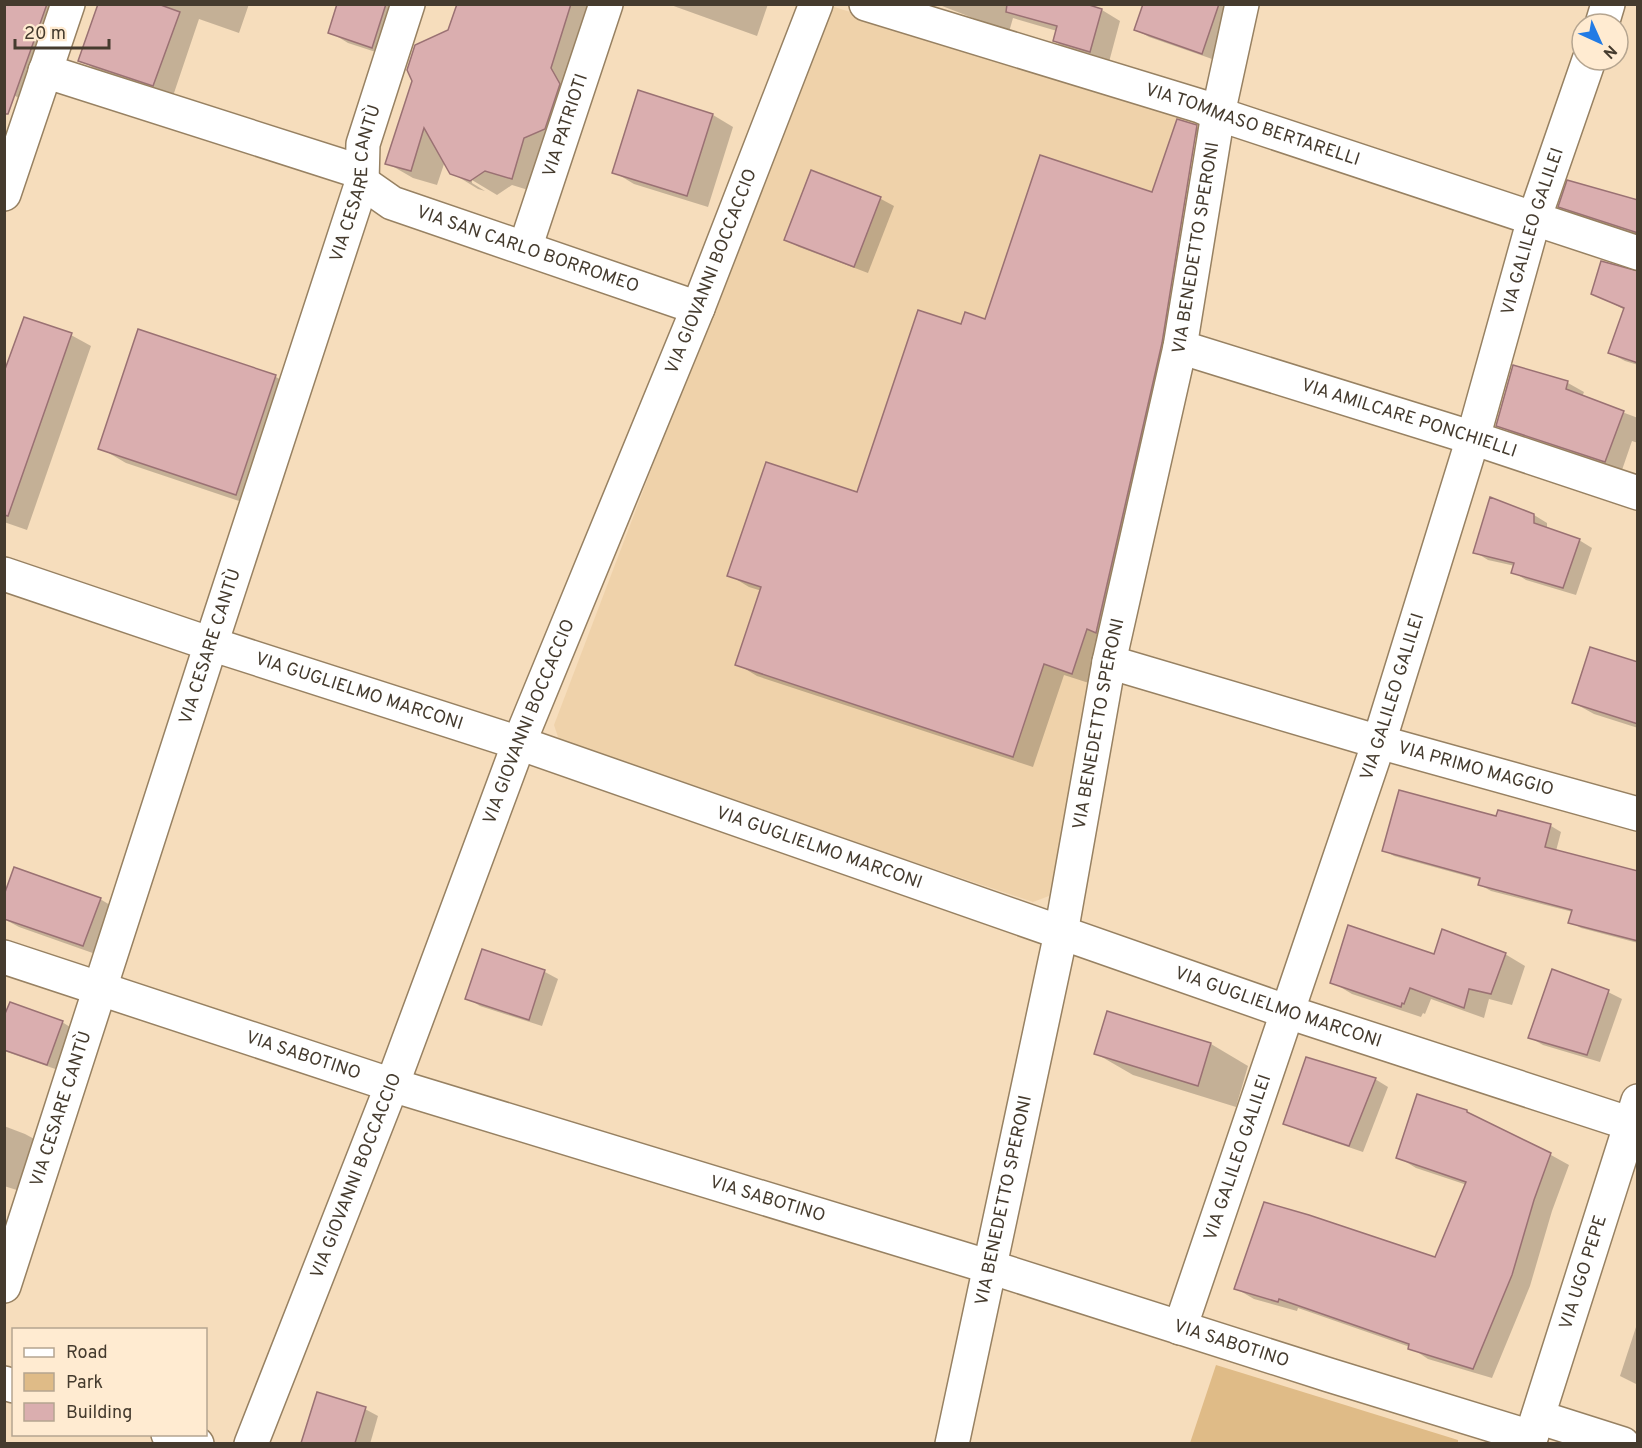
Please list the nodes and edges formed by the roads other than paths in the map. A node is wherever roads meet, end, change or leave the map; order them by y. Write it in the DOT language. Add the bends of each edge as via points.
graph roads {
  1 [pos="68,4"];
  2 [pos="408,4"];
  3 [pos="606,4"];
  4 [pos="816,4"];
  5 [pos="866,4"];
  6 [pos="1242,4"];
  7 [pos="45,71"];
  8 [pos="1585,72"];
  9 [pos="1218,114"];
  10 [pos="361,177"];
  11 [pos="4,194"];
  12 [pos="1534,219"];
  13 [pos="525,248"];
  14 [pos="1638,253"];
  15 [pos="698,308"];
  16 [pos="1180,347"];
  17 [pos="1473,438"];
  18 [pos="1638,493"];
  19 [pos="4,574"];
  20 [pos="211,644"];
  21 [pos="1109,662"];
  22 [pos="1378,742"];
  23 [pos="519,743"];
  24 [pos="1638,814"];
  25 [pos="1061,933"];
  26 [pos="4,957"];
  27 [pos="100,988"];
  28 [pos="1288,1012"];
  29 [pos="392,1085"];
  30 [pos="1634,1113"];
  31 [pos="990,1267"];
  32 [pos="4,1286"];
  33 [pos="1180,1328"];
  34 [pos="1533,1432"];
  35 [pos="174,1436"];
  36 [pos="197,1443"];
  37 [pos="251,1443"];
  38 [pos="952,1443"];
  39 [pos="1623,1443"];
  1 -- 7 [label="street"];
  2 -- 10 [label="street, VIA CESARE CANTÙ" via="363,144"];
  3 -- 13 [label="street, VIA PATRIOTI"];
  4 -- 15 [label="street, VIA GIOVANNI BOCCACCIO"];
  5 -- 9 [label="street, VIA TOMMASO BERTARELLI"];
  6 -- 9 [label="street, VIA BENEDETTO SPERONI"];
  7 -- 10 [label="street, VIA SAN CARLO BORROMEO"];
  7 -- 11 [label="street"];
  8 -- 12 [label="street, VIA GALILEO GALILEI"];
  9 -- 12 [label="street, VIA TOMMASO BERTARELLI"];
  9 -- 16 [label="street, VIA BENEDETTO SPERONI"];
  10 -- 13 [label="street, VIA SAN CARLO BORROMEO" via="392,203"];
  10 -- 20 [label="street, VIA CESARE CANTÙ"];
  12 -- 14 [label="street, VIA TOMMASO BERTARELLI"];
  12 -- 17 [label="street, VIA GALILEO GALILEI"];
  13 -- 15 [label="street, VIA SAN CARLO BORROMEO"];
  15 -- 23 [label="street, VIA GIOVANNI BOCCACCIO"];
  16 -- 17 [label="street, VIA AMILCARE PONCHIELLI"];
  16 -- 21 [label="street, VIA BENEDETTO SPERONI"];
  17 -- 18 [label="street, VIA AMILCARE PONCHIELLI"];
  17 -- 22 [label="street, VIA GALILEO GALILEI"];
  19 -- 20 [label="street, VIA GUGLIELMO MARCONI"];
  20 -- 23 [label="street, VIA GUGLIELMO MARCONI"];
  20 -- 27 [label="street, VIA CESARE CANTÙ"];
  21 -- 22 [label="street, VIA PRIMO MAGGIO"];
  21 -- 25 [label="street, VIA BENEDETTO SPERONI"];
  22 -- 24 [label="street, VIA PRIMO MAGGIO"];
  22 -- 28 [label="street, VIA GALILEO GALILEI"];
  23 -- 25 [label="street, VIA GUGLIELMO MARCONI"];
  23 -- 29 [label="street, VIA GIOVANNI BOCCACCIO"];
  25 -- 28 [label="street, VIA GUGLIELMO MARCONI"];
  25 -- 31 [label="street, VIA BENEDETTO SPERONI"];
  26 -- 27 [label="street, VIA SABOTINO"];
  27 -- 29 [label="street, VIA SABOTINO"];
  27 -- 32 [label="street, VIA CESARE CANTÙ"];
  28 -- 30 [label="street, VIA GUGLIELMO MARCONI"];
  28 -- 33 [label="street, VIA GALILEO GALILEI"];
  29 -- 31 [label="street, VIA SABOTINO"];
  29 -- 37 [label="street, VIA GIOVANNI BOCCACCIO"];
  30 -- 34 [label="street, VIA UGO PEPE"];
  31 -- 33 [label="street, VIA SABOTINO"];
  31 -- 38 [label="street, VIA BENEDETTO SPERONI"];
  33 -- 34 [label="street, VIA SABOTINO"];
  34 -- 39 [label="street, VIA SABOTINO"];
  35 -- 36 [label="street"];
}
